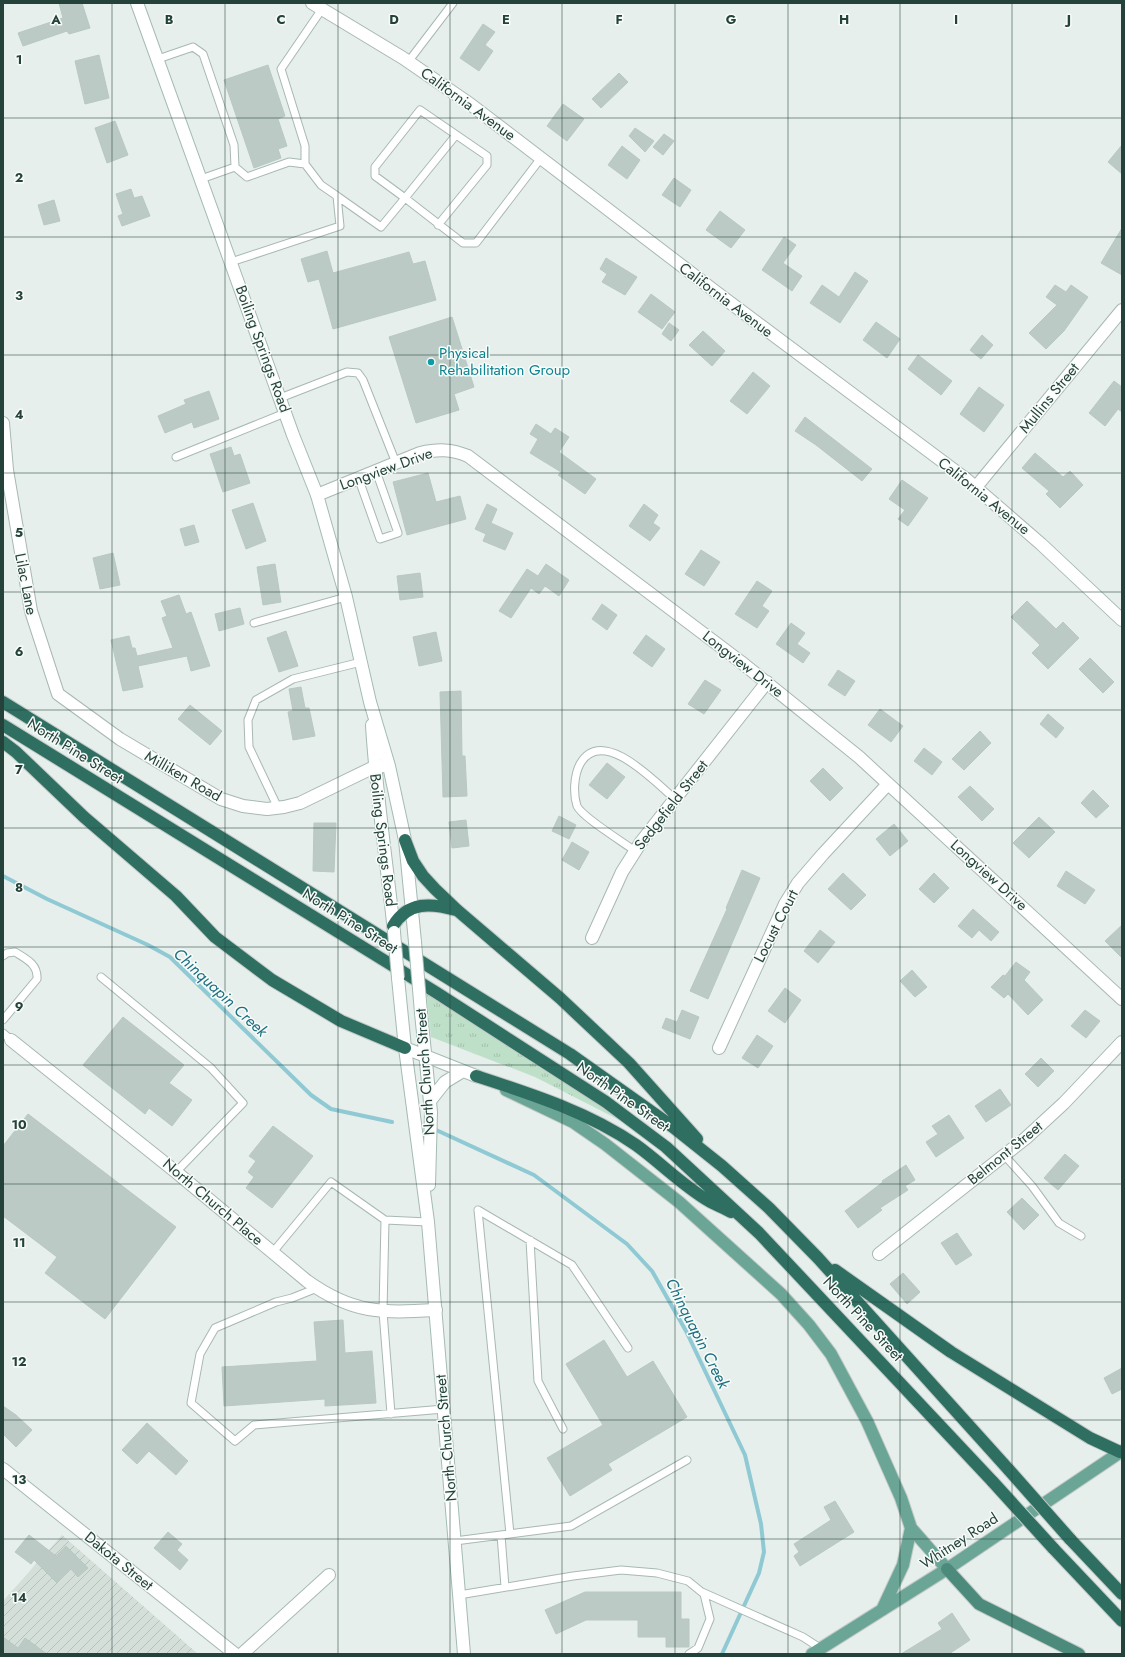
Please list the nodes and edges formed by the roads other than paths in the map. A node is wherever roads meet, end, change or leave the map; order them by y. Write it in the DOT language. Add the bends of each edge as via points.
graph roads {
  1 [pos="137,3"];
  2 [pos="453,3"];
  3 [pos="317,6"];
  4 [pos="158,59"];
  5 [pos="408,62"];
  6 [pos="456,135"];
  7 [pos="541,158"];
  8 [pos="305,164"];
  9 [pos="235,168"];
  10 [pos="201,179"];
  11 [pos="337,196"];
  12 [pos="405,198"];
  13 [pos="438,225"];
  14 [pos="231,262"];
  15 [pos="1122,310"];
  16 [pos="280,398"];
  17 [pos="285,413"];
  18 [pos="3,423"];
  19 [pos="176,457"];
  20 [pos="396,463"];
  21 [pos="376,470"];
  22 [pos="358,477"];
  23 [pos="976,487"];
  24 [pos="317,495"];
  25 [pos="346,597"];
  26 [pos="1122,620"];
  27 [pos="254,623"];
  28 [pos="361,662"];
  29 [pos="767,682"];
  30 [pos="58,694"];
  31 [pos="3,702"];
  32 [pos="370,702"];
  33 [pos="3,725"];
  34 [pos="3,742"];
  35 [pos="389,766"];
  36 [pos="374,767"];
  37 [pos="888,784"];
  38 [pos="675,799"];
  39 [pos="278,808"];
  40 [pos="405,840"];
  41 [pos="635,851"];
  42 [pos="412,908"];
  43 [pos="457,910"];
  44 [pos="394,929"];
  45 [pos="592,938"];
  46 [pos="3,956"];
  47 [pos="417,970"];
  48 [pos="101,977"];
  49 [pos="398,978"];
  50 [pos="1122,999"];
  51 [pos="3,1020"];
  52 [pos="7,1037"];
  53 [pos="1122,1042"];
  54 [pos="405,1048"];
  55 [pos="719,1048"];
  56 [pos="425,1056"];
  57 [pos="463,1071"];
  58 [pos="476,1076"];
  59 [pos="430,1101"];
  60 [pos="1005,1156"];
  61 [pos="722,1166"];
  62 [pos="176,1172"];
  63 [pos="742,1217"];
  64 [pos="385,1220"];
  65 [pos="428,1222"];
  66 [pos="1080,1236"];
  67 [pos="530,1240"];
  68 [pos="272,1252"];
  69 [pos="879,1254"];
  70 [pos="818,1258"];
  71 [pos="317,1288"];
  72 [pos="436,1310"];
  73 [pos="383,1312"];
  74 [pos="628,1348"];
  75 [pos="444,1409"];
  76 [pos="391,1414"];
  77 [pos="563,1429"];
  78 [pos="1122,1452"];
  79 [pos="687,1460"];
  80 [pos="3,1469"];
  81 [pos="911,1528"];
  82 [pos="510,1534"];
  83 [pos="501,1535"];
  84 [pos="455,1541"];
  85 [pos="947,1569"];
  86 [pos="329,1575"];
  87 [pos="505,1587"];
  88 [pos="702,1592"];
  89 [pos="1122,1594"];
  90 [pos="459,1595"];
  91 [pos="882,1610"];
  92 [pos="1122,1621"];
  93 [pos="819,1652"];
  94 [pos="235,1654"];
  95 [pos="242,1654"];
  96 [pos="464,1654"];
  97 [pos="689,1654"];
  98 [pos="1079,1654"];
  1 -- 4 [label="street, Boiling Springs Road"];
  2 -- 5 [label="lane"];
  3 -- 5 [label="street, California Avenue"];
  3 -- 8 [label="lane" via="280,69 305,146"];
  4 -- 9 [label="lane" via="193,47 203,54 234,145"];
  4 -- 10 [label="street, Boiling Springs Road"];
  5 -- 7 [label="street, California Avenue" via="470,104"];
  6 -- 12 [label="lane"];
  6 -- 12 [label="lane" via="420,110 375,167 375,176"];
  6 -- 13 [label="lane" via="487,156 487,165"];
  7 -- 13 [label="lane" via="476,243 463,243"];
  7 -- 23 [label="street, California Avenue"];
  8 -- 9 [label="lane" via="289,162 247,177"];
  8 -- 11 [label="lane" via="321,185"];
  9 -- 10 [label="lane"];
  10 -- 14 [label="street, Boiling Springs Road"];
  11 -- 12 [label="lane" via="382,227"];
  11 -- 14 [label="lane" via="340,226"];
  12 -- 13 [label="lane"];
  14 -- 16 [label="street, Boiling Springs Road"];
  15 -- 23 [label="street, Mullins Street"];
  16 -- 17 [label="street, Boiling Springs Road"];
  16 -- 20 [label="lane" via="347,372 358,373"];
  17 -- 19 [label="lane"];
  17 -- 24 [label="street, Boiling Springs Road"];
  18 -- 30 [label="street, Lilac Lane" via="12,501 31,610"];
  20 -- 21 [label="street, Longview Drive"];
  20 -- 29 [label="street, Longview Drive" via="436,449 453,450 468,456"];
  21 -- 22 [label="street, Longview Drive"];
  21 -- 22 [label="lane" via="398,533 380,539"];
  22 -- 24 [label="street, Longview Drive"];
  23 -- 26 [label="street, California Avenue"];
  24 -- 25 [label="street, Boiling Springs Road"];
  25 -- 27 [label="lane"];
  25 -- 28 [label="street, Boiling Springs Road"];
  28 -- 32 [label="street, Boiling Springs Road"];
  28 -- 39 [label="lane" via="293,679 256,700 248,720 249,747"];
  29 -- 37 [label="street, Longview Drive" via="859,756"];
  29 -- 38 [label="street, Sedgefield Street"];
  30 -- 39 [label="street, Milliken Road" via="120,739 221,799 243,806"];
  31 -- 61 [label="highway, North Pine Street" via="570,1054 654,1113"];
  32 -- 35 [label="street, Boiling Springs Road"];
  32 -- 36 [label="street, Boiling Springs Road"];
  33 -- 63 [label="highway, North Pine Street" via="381,958 606,1102 666,1147"];
  34 -- 54 [label="highway" via="84,818 176,896 215,937 272,980 341,1021"];
  35 -- 36 [label="street, Milliken Road"];
  35 -- 40 [label="street, Boiling Springs Road"];
  36 -- 39 [label="street, Milliken Road" via="300,803"];
  36 -- 44 [label="street, Boiling Springs Road"];
  37 -- 50 [label="street, Longview Drive"];
  37 -- 55 [label="street, Locust Court" via="798,883 784,904"];
  38 -- 41 [label="street, Sedgefield Street"];
  38 -- 41 [label="lane" via="626,758 615,753 605,750 594,751 583,760 576,771 578,806 584,815"];
  40 -- 42 [label="street, Boiling Springs Road"];
  40 -- 43 [label="highway" via="413,861 423,876"];
  41 -- 45 [label="street, Sedgefield Street" via="622,872"];
  42 -- 43 [label="highway" via="427,905"];
  42 -- 44 [label="highway" via="403,913"];
  42 -- 47 [label="street, Boiling Springs Road, bridge"];
  43 -- 61 [label="highway" via="560,998 629,1063"];
  44 -- 49 [label="street, Boiling Springs Road, bridge"];
  46 -- 51 [label="lane" via="15,952 33,964 37,972 37,979"];
  47 -- 56 [label="street, North Church Street, bridge"];
  48 -- 62 [label="lane" via="211,1068 243,1102"];
  49 -- 54 [label="street, North Church Street"];
  52 -- 62 [label="street, North Church Place"];
  53 -- 60 [label="street, Belmont Street" via="1064,1103"];
  54 -- 56 [label="street"];
  54 -- 65 [label="street, North Church Street"];
  56 -- 57 [label="street"];
  56 -- 59 [label="street, North Church Street"];
  57 -- 58 [label="street"];
  57 -- 59 [label="street" via="445,1082"];
  58 -- 63 [label="highway" via="576,1112 635,1145 708,1201"];
  58 -- 81 [label="main road" via="572,1122 605,1144 679,1202 781,1294 809,1325 830,1354 867,1421 902,1498"];
  59 -- 65 [label="street, North Church Street"];
  60 -- 66 [label="lane" via="1032,1186 1059,1223"];
  60 -- 69 [label="street, Belmont Street"];
  61 -- 70 [label="highway, North Pine Street" via="769,1208"];
  62 -- 68 [label="street, North Church Place"];
  63 -- 92 [label="highway, North Pine Street, bridge"];
  64 -- 65 [label="lane"];
  64 -- 68 [label="lane" via="331,1182"];
  64 -- 73 [label="lane"];
  65 -- 72 [label="street, North Church Street"];
  67 -- 74 [label="lane" via="572,1265"];
  67 -- 77 [label="lane" via="538,1381"];
  67 -- 82 [label="lane" via="478,1210"];
  68 -- 71 [label="street, North Church Place"];
  70 -- 78 [label="highway" via="951,1352 1090,1438"];
  70 -- 89 [label="highway, North Pine Street, bridge"];
  71 -- 73 [label="street, North Church Place" via="351,1306"];
  71 -- 76 [label="lane" via="215,1328 200,1354 191,1404 235,1441 254,1425"];
  72 -- 73 [label="street, North Church Place"];
  72 -- 75 [label="street, North Church Street"];
  73 -- 76 [label="lane"];
  75 -- 76 [label="lane"];
  75 -- 84 [label="street, North Church Street"];
  78 -- 85 [label="main road, Whitney Road"];
  79 -- 82 [label="lane" via="571,1526"];
  80 -- 94 [label="street, Dakota Street"];
  81 -- 85 [label="main road"];
  81 -- 91 [label="main road" via="903,1565"];
  82 -- 83 [label="lane"];
  83 -- 84 [label="lane"];
  83 -- 87 [label="lane"];
  84 -- 90 [label="street, North Church Street"];
  85 -- 91 [label="main road, Whitney Road"];
  85 -- 98 [label="highway" via="979,1604"];
  86 -- 95 [label="street"];
  87 -- 88 [label="lane" via="621,1570 657,1573 688,1581"];
  87 -- 90 [label="lane"];
  88 -- 93 [label="lane" via="803,1637"];
  88 -- 97 [label="lane" via="710,1619 698,1648"];
  90 -- 96 [label="street, North Church Street"];
  91 -- 93 [label="main road, Whitney Road"];
}
